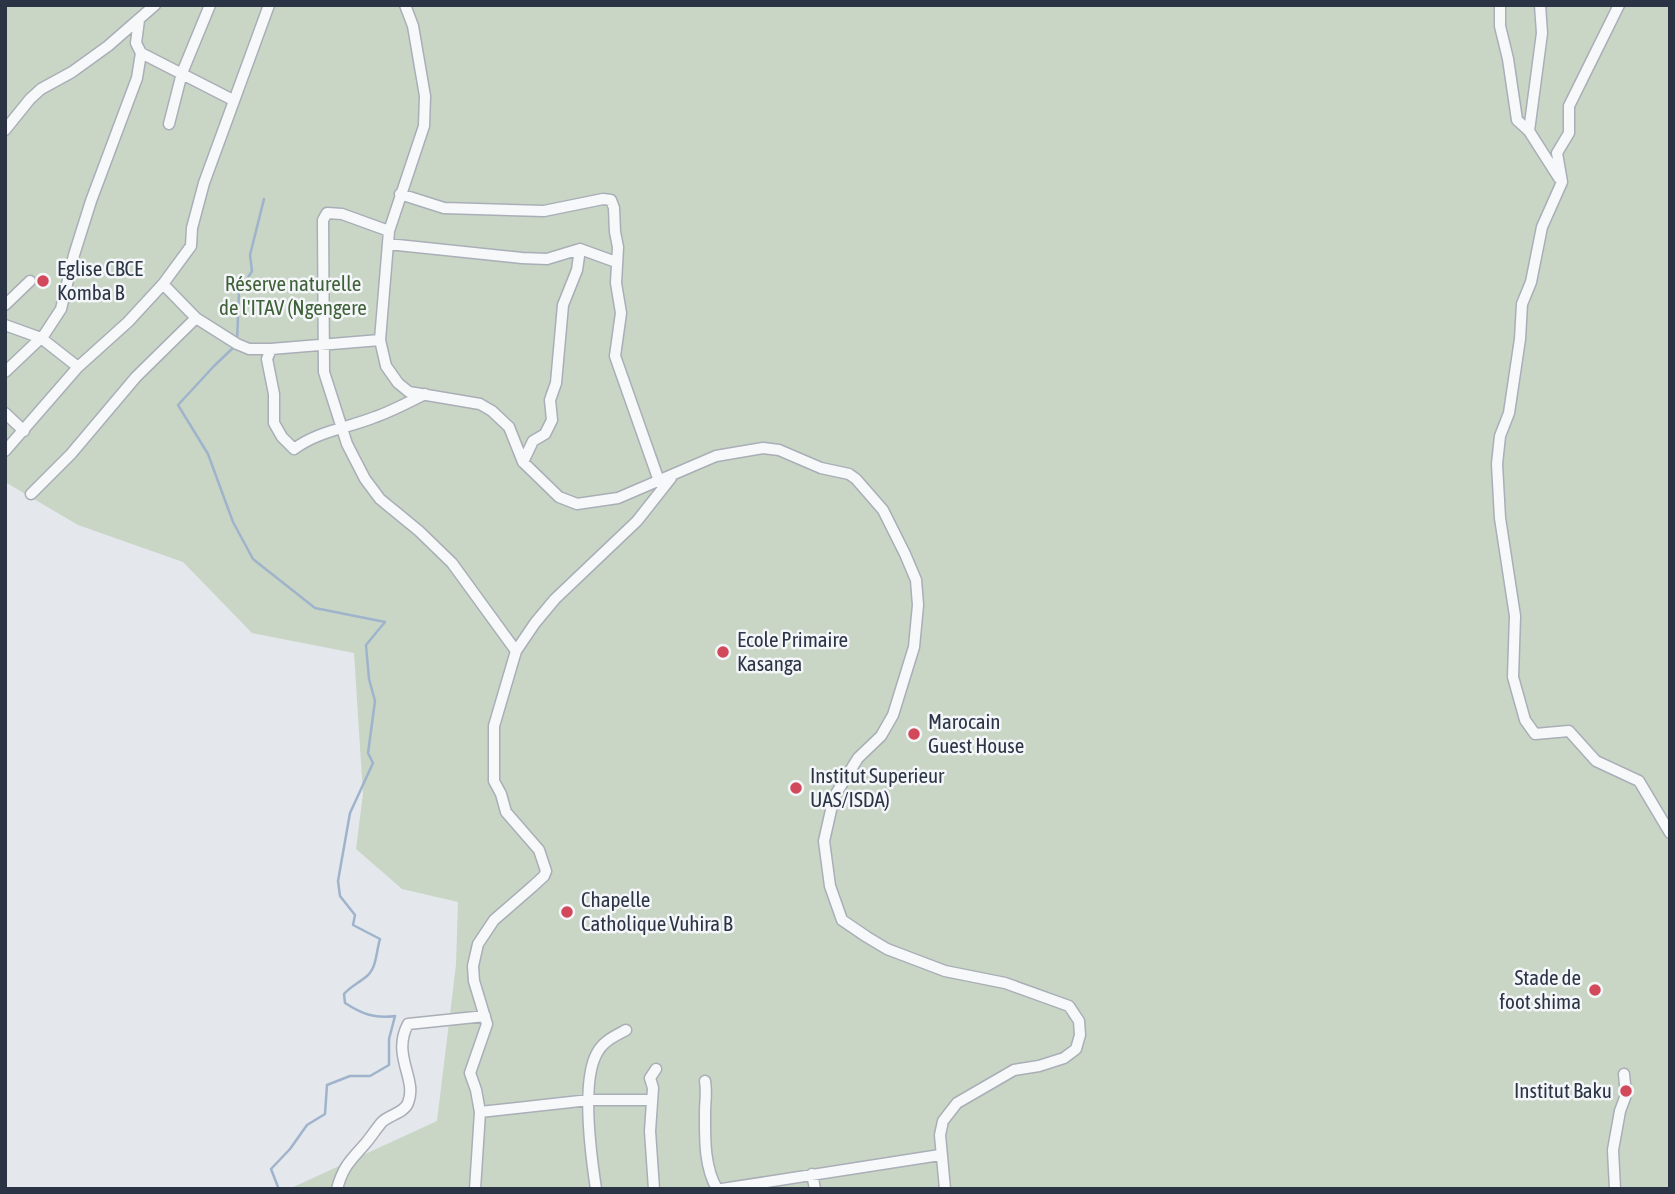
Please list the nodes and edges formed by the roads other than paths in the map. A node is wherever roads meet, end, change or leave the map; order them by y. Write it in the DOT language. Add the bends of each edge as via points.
graph roads {
  1 [pos="155,5"];
  2 [pos="210,5"];
  3 [pos="269,5"];
  4 [pos="405,5"];
  5 [pos="1500,5"];
  6 [pos="1540,5"];
  7 [pos="1619,5"];
  8 [pos="139,20"];
  9 [pos="141,53"];
  10 [pos="182,73"];
  11 [pos="233,100"];
  12 [pos="169,124"];
  13 [pos="5,130"];
  14 [pos="1529,131"];
  15 [pos="1562,182"];
  16 [pos="400,194"];
  17 [pos="389,231"];
  18 [pos="388,244"];
  19 [pos="580,250"];
  20 [pos="616,262"];
  21 [pos="30,281"];
  22 [pos="163,284"];
  23 [pos="5,305"];
  24 [pos="196,318"];
  25 [pos="5,325"];
  26 [pos="41,338"];
  27 [pos="380,340"];
  28 [pos="325,344"];
  29 [pos="271,349"];
  30 [pos="78,367"];
  31 [pos="5,372"];
  32 [pos="425,394"];
  33 [pos="5,413"];
  34 [pos="341,426"];
  35 [pos="24,431"];
  36 [pos="5,451"];
  37 [pos="523,462"];
  38 [pos="673,475"];
  39 [pos="659,481"];
  40 [pos="31,495"];
  41 [pos="516,651"];
  42 [pos="1670,833"];
  43 [pos="485,1016"];
  44 [pos="626,1030"];
  45 [pos="656,1069"];
  46 [pos="1625,1074"];
  47 [pos="705,1081"];
  48 [pos="589,1100"];
  49 [pos="652,1100"];
  50 [pos="480,1112"];
  51 [pos="940,1155"];
  52 [pos="812,1174"];
  53 [pos="337,1189"];
  54 [pos="475,1189"];
  55 [pos="596,1189"];
  56 [pos="654,1189"];
  57 [pos="719,1189"];
  58 [pos="816,1189"];
  59 [pos="945,1189"];
  60 [pos="1615,1189"];
  1 -- 8 [label="street"];
  2 -- 10 [label="street"];
  3 -- 11 [label="street"];
  4 -- 16 [label="street" via="425,96 424,126"];
  5 -- 14 [label="street" via="1517,120"];
  6 -- 14 [label="street" via="1542,33"];
  7 -- 15 [label="street" via="1569,106 1569,133 1557,153"];
  8 -- 9 [label="street" via="136,43"];
  8 -- 13 [label="street" via="72,72 41,89"];
  9 -- 10 [label="street"];
  9 -- 26 [label="street" via="137,78 91,201 61,309"];
  10 -- 11 [label="street"];
  10 -- 12 [label="street"];
  11 -- 22 [label="street" via="204,183 191,246"];
  14 -- 15 [label="street"];
  15 -- 42 [label="street" via="1542,227 1522,304 1509,413 1497,464 1515,616 1513,677 1525,720 1535,734 1569,730 1596,761 1639,781"];
  16 -- 17 [label="street"];
  16 -- 20 [label="street" via="444,208 544,211 611,200"];
  17 -- 18 [label="street"];
  17 -- 28 [label="street" via="342,214 325,215"];
  18 -- 19 [label="street" via="547,259"];
  18 -- 27 [label="street"];
  19 -- 20 [label="street"];
  19 -- 37 [label="street" via="563,305 556,383 550,400 552,420 545,434 533,440"];
  20 -- 39 [label="street" via="621,313 615,356"];
  21 -- 23 [label="street"];
  22 -- 24 [label="street"];
  22 -- 30 [label="street"];
  24 -- 29 [label="street" via="249,349"];
  24 -- 40 [label="street" via="136,377"];
  25 -- 26 [label="street"];
  26 -- 30 [label="street"];
  26 -- 31 [label="street"];
  27 -- 28 [label="street"];
  27 -- 32 [label="street" via="386,366 398,383 409,393"];
  28 -- 29 [label="street"];
  28 -- 34 [label="street" via="324,373"];
  29 -- 34 [label="street" via="267,359 274,423 282,437 294,449"];
  30 -- 35 [label="street"];
  32 -- 34 [label="street" via="373,418"];
  32 -- 37 [label="street" via="480,404 492,411 509,427"];
  33 -- 35 [label="street"];
  34 -- 41 [label="street" via="353,459 380,499 452,563"];
  35 -- 36 [label="street"];
  37 -- 39 [label="street" via="559,496 577,504 618,498"];
  38 -- 39 [label="street"];
  38 -- 41 [label="street" via="636,521 555,599"];
  38 -- 51 [label="street" via="716,456 763,448 849,474 883,510 916,580 914,647 893,715 834,797 824,841 830,886 842,920 887,949 945,971 1005,984 1069,1006 1079,1021 1080,1035 1076,1049 1064,1058 1014,1070 957,1102 943,1121"];
  41 -- 43 [label="street" via="494,726 494,781 506,812 539,850 545,871 494,920 478,944 474,981"];
  43 -- 50 [label="street" via="487,1024 470,1073"];
  43 -- 53 [label="street" via="408,1024 401,1051 410,1090 408,1104 383,1122 352,1156"];
  44 -- 48 [label="street" via="598,1051 591,1065"];
  45 -- 49 [label="street" via="650,1078"];
  46 -- 60 [label="street" via="1626,1095 1613,1150"];
  47 -- 57 [label="street" via="709,1176"];
  48 -- 49 [label="street"];
  48 -- 50 [label="street"];
  48 -- 55 [label="street"];
  49 -- 56 [label="street"];
  50 -- 54 [label="street"];
  51 -- 52 [label="street"];
  51 -- 59 [label="street"];
  52 -- 57 [label="street"];
  52 -- 58 [label="street"];
}
